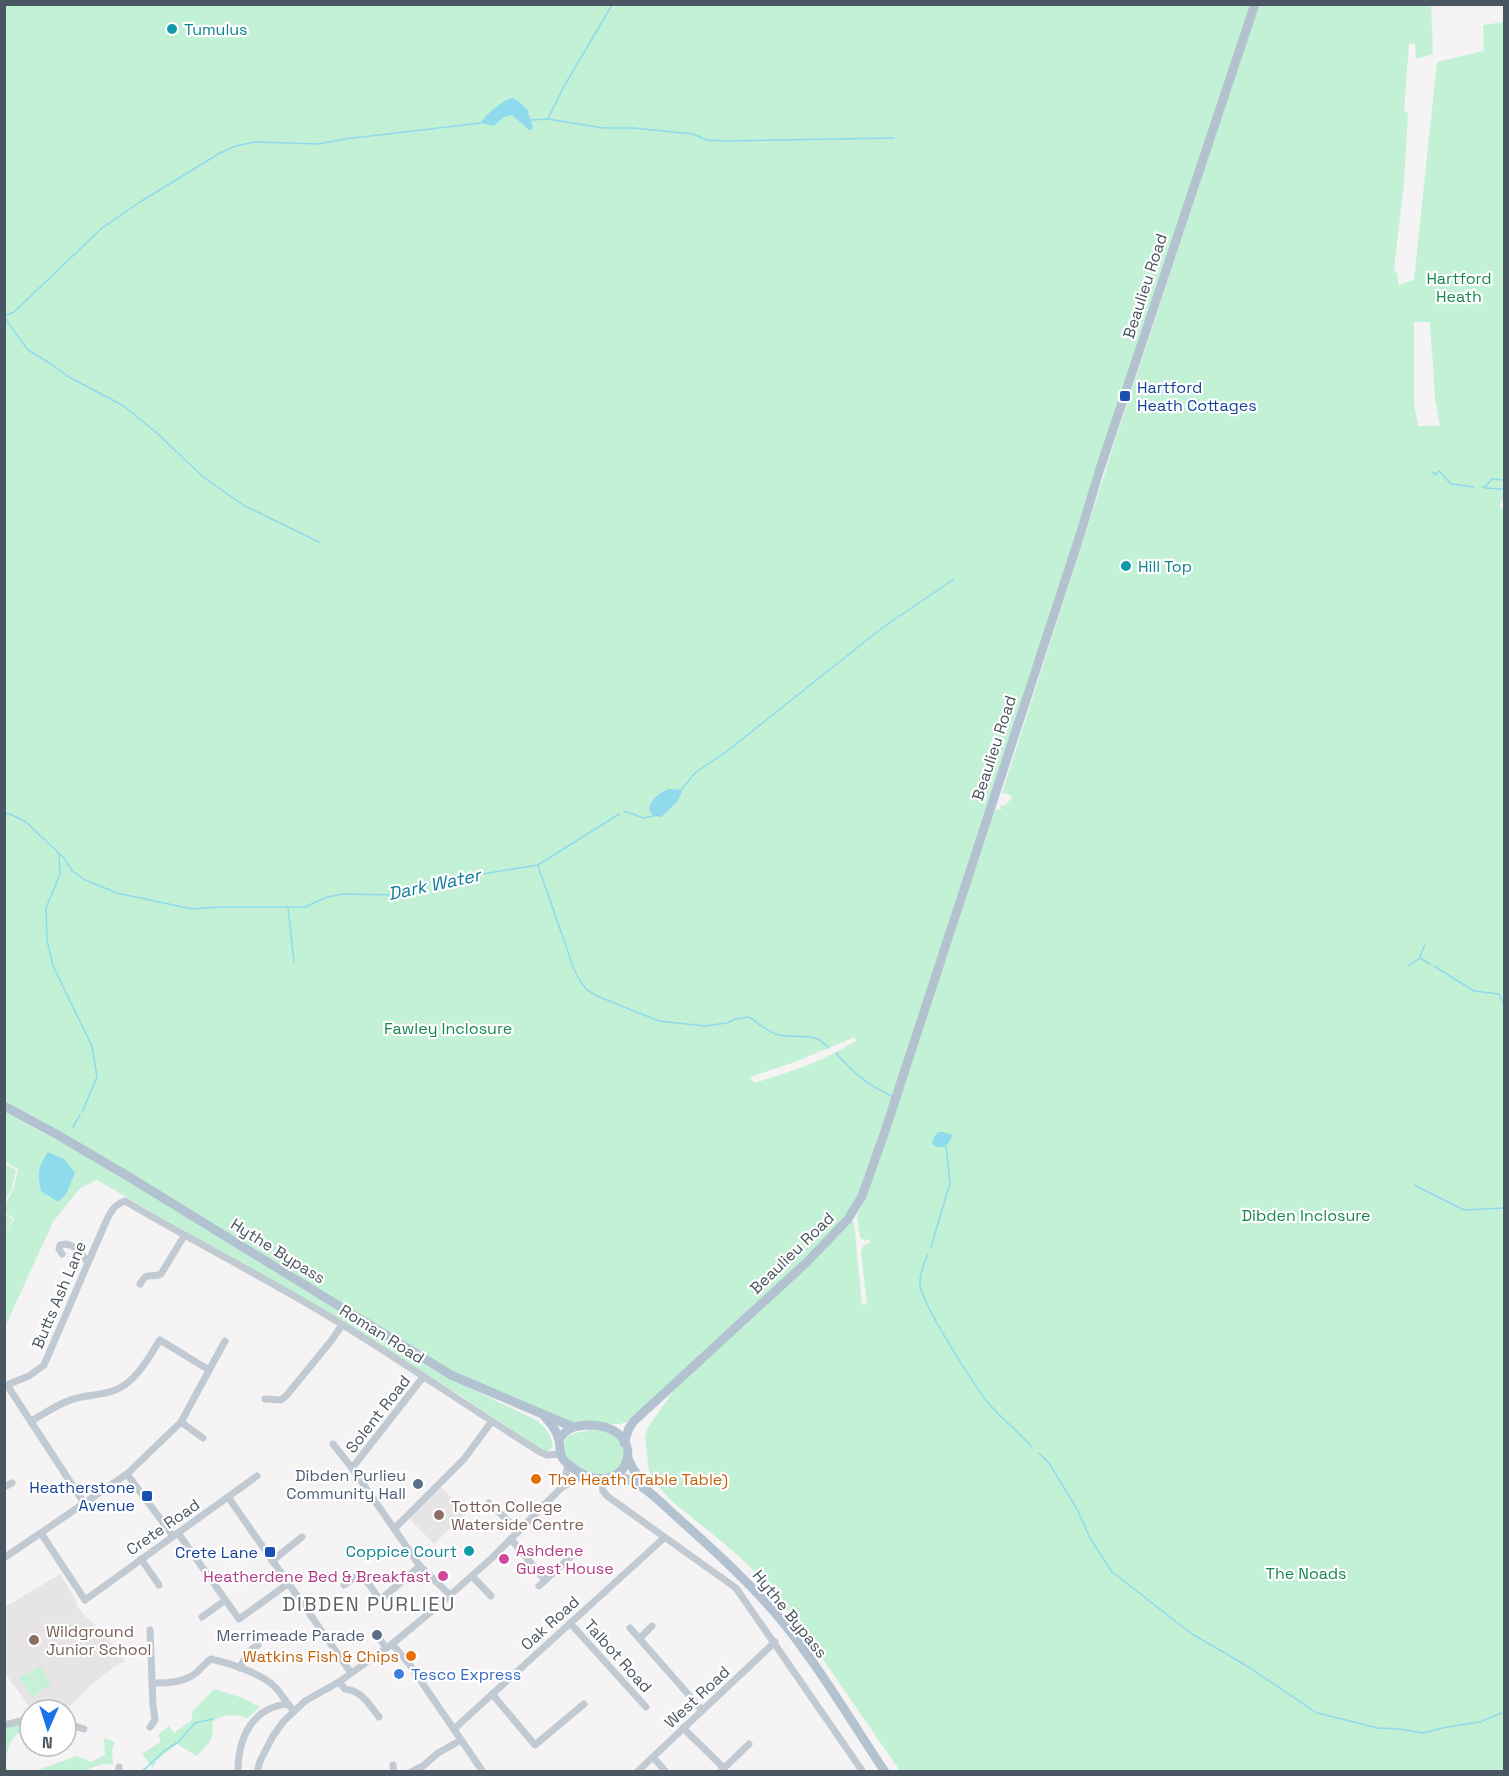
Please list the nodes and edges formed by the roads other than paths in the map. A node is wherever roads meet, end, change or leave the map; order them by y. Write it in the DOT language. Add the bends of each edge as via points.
graph roads {
  1 [pos="1255,4"];
  2 [pos="4,1106"];
  3 [pos="124,1201"];
  4 [pos="184,1236"];
  5 [pos="62,1254"];
  6 [pos="88,1263"];
  7 [pos="140,1284"];
  8 [pos="342,1325"];
  9 [pos="225,1341"];
  10 [pos="209,1370"];
  11 [pos="424,1376"];
  12 [pos="6,1385"];
  13 [pos="265,1399"];
  14 [pos="540,1412"];
  15 [pos="31,1421"];
  16 [pos="492,1421"];
  17 [pos="634,1421"];
  18 [pos="181,1422"];
  19 [pos="573,1427"];
  20 [pos="606,1427"];
  21 [pos="203,1438"];
  22 [pos="559,1440"];
  23 [pos="624,1443"];
  24 [pos="333,1444"];
  25 [pos="560,1454"];
  26 [pos="628,1458"];
  27 [pos="568,1464"];
  28 [pos="352,1468"];
  29 [pos="127,1474"];
  30 [pos="257,1476"];
  31 [pos="591,1476"];
  32 [pos="616,1476"];
  33 [pos="601,1478"];
  34 [pos="561,1488"];
  35 [pos="651,1494"];
  36 [pos="228,1497"];
  37 [pos="84,1503"];
  38 [pos="489,1503"];
  39 [pos="395,1528"];
  40 [pos="519,1531"];
  41 [pos="41,1533"];
  42 [pos="176,1535"];
  43 [pos="302,1537"];
  44 [pos="664,1538"];
  45 [pos="511,1539"];
  46 [pos="578,1550"];
  47 [pos="4,1558"];
  48 [pos="141,1559"];
  49 [pos="272,1561"];
  50 [pos="420,1566"];
  51 [pos="472,1576"];
  52 [pos="289,1583"];
  53 [pos="159,1585"];
  54 [pos="344,1585"];
  55 [pos="450,1594"];
  56 [pos="491,1596"];
  57 [pos="224,1601"];
  58 [pos="202,1617"];
  59 [pos="570,1623"];
  60 [pos="652,1626"];
  61 [pos="630,1628"];
  62 [pos="150,1629"];
  63 [pos="376,1633"];
  64 [pos="640,1638"];
  65 [pos="775,1642"];
  66 [pos="258,1645"];
  67 [pos="389,1646"];
  68 [pos="240,1668"];
  69 [pos="351,1673"];
  70 [pos="339,1682"];
  71 [pos="152,1683"];
  72 [pos="492,1694"];
  73 [pos="287,1704"];
  74 [pos="584,1704"];
  75 [pos="382,1706"];
  76 [pos="646,1707"];
  77 [pos="702,1710"];
  78 [pos="294,1711"];
  79 [pos="78,1727"];
  80 [pos="150,1727"];
  81 [pos="683,1728"];
  82 [pos="84,1729"];
  83 [pos="454,1729"];
  84 [pos="461,1740"];
  85 [pos="749,1744"];
  86 [pos="653,1757"];
  87 [pos="861,1768"];
  88 [pos="722,1770"];
  89 [pos="238,1771"];
  90 [pos="257,1772"];
  91 [pos="411,1772"];
  92 [pos="483,1772"];
  93 [pos="637,1772"];
  94 [pos="666,1772"];
  95 [pos="851,1772"];
  96 [pos="885,1772"];
  1 -- 17 [label="main road, Beaulieu Road" via="860,1200 848,1219 808,1261"];
  2 -- 14 [label="main road, Hythe Bypass" via="136,1181 451,1375"];
  3 -- 4 [label="street, Roman Road"];
  3 -- 6 [label="street, Butts Ash Lane" via="112,1209"];
  4 -- 7 [label="street" via="161,1274 149,1274"];
  4 -- 8 [label="street, Roman Road"];
  5 -- 6 [label="street" via="59,1249 64,1243 82,1254"];
  6 -- 12 [label="street, Butts Ash Lane" via="44,1365"];
  8 -- 11 [label="street, Roman Road"];
  8 -- 13 [label="street" via="286,1396 281,1400"];
  9 -- 10 [label="street"];
  10 -- 15 [label="street" via="160,1340 139,1372 125,1385 60,1404"];
  10 -- 18 [label="street"];
  11 -- 16 [label="street, Roman Road"];
  11 -- 28 [label="street, Solent Road"];
  12 -- 15 [label="street"];
  14 -- 19 [label="main road, Hythe Bypass"];
  14 -- 22 [label="main road"];
  15 -- 37 [label="street"];
  16 -- 25 [label="street, Roman Road" via="540,1452"];
  16 -- 39 [label="street" via="464,1459"];
  17 -- 20 [label="main road"];
  17 -- 23 [label="main road, Beaulieu Road"];
  18 -- 21 [label="street"];
  18 -- 29 [label="street"];
  19 -- 20 [label="main road"];
  19 -- 22 [label="main road"];
  20 -- 23 [label="main road" via="618,1433"];
  22 -- 25 [label="main road"];
  23 -- 26 [label="main road"];
  24 -- 28 [label="street"];
  25 -- 27 [label="main road"];
  26 -- 32 [label="main road"];
  26 -- 35 [label="main road, Hythe Bypass"];
  27 -- 31 [label="main road"];
  27 -- 34 [label="street"];
  28 -- 39 [label="street"];
  29 -- 37 [label="street"];
  29 -- 42 [label="street"];
  30 -- 36 [label="street, Crete Road"];
  31 -- 33 [label="main road"];
  31 -- 34 [label="street"];
  32 -- 33 [label="main road"];
  32 -- 35 [label="main road, Hythe Bypass" via="634,1481"];
  33 -- 44 [label="street" via="607,1496"];
  34 -- 40 [label="street"];
  35 -- 96 [label="main road, Hythe Bypass" via="735,1571 781,1620"];
  36 -- 42 [label="street, Crete Road"];
  36 -- 49 [label="street"];
  37 -- 41 [label="street"];
  38 -- 40 [label="street"];
  39 -- 50 [label="street"];
  40 -- 45 [label="street"];
  41 -- 47 [label="street"];
  41 -- 48 [label="street, Crete Road" via="85,1600"];
  42 -- 48 [label="street, Crete Road"];
  42 -- 57 [label="street"];
  43 -- 49 [label="street"];
  44 -- 59 [label="street, Oak Road"];
  44 -- 65 [label="street" via="736,1588"];
  45 -- 46 [label="street" via="542,1583"];
  45 -- 51 [label="street"];
  48 -- 53 [label="street"];
  49 -- 52 [label="street"];
  50 -- 54 [label="street" via="380,1600 361,1573"];
  50 -- 55 [label="street"];
  51 -- 55 [label="street"];
  51 -- 56 [label="street"];
  52 -- 57 [label="street" via="238,1619"];
  52 -- 69 [label="street"];
  55 -- 67 [label="street"];
  57 -- 58 [label="street"];
  59 -- 72 [label="street, Oak Road"];
  59 -- 76 [label="street, Talbot Road"];
  60 -- 64 [label="street"];
  61 -- 64 [label="street"];
  62 -- 71 [label="street"];
  63 -- 67 [label="street"];
  64 -- 77 [label="street"];
  65 -- 77 [label="street, West Road"];
  65 -- 87 [label="street"];
  66 -- 68 [label="street" via="246,1655"];
  67 -- 69 [label="street"];
  67 -- 83 [label="street" via="410,1665"];
  68 -- 71 [label="street" via="212,1659 183,1680"];
  68 -- 73 [label="street" via="275,1687"];
  69 -- 70 [label="street"];
  70 -- 75 [label="street" via="345,1689 362,1694 377,1714"];
  70 -- 78 [label="street"];
  71 -- 80 [label="street" via="155,1720"];
  72 -- 74 [label="street" via="535,1745"];
  72 -- 83 [label="street, Oak Road"];
  73 -- 78 [label="street"];
  73 -- 89 [label="street" via="269,1707 253,1722 241,1742"];
  77 -- 81 [label="street, West Road"];
  78 -- 90 [label="street" via="273,1736"];
  79 -- 82 [label="street"];
  81 -- 86 [label="street, West Road"];
  81 -- 88 [label="street"];
  83 -- 84 [label="street"];
  84 -- 91 [label="street"];
  84 -- 92 [label="street"];
  85 -- 88 [label="street"];
  86 -- 93 [label="street, West Road"];
  86 -- 94 [label="street"];
  87 -- 95 [label="street"];
}
